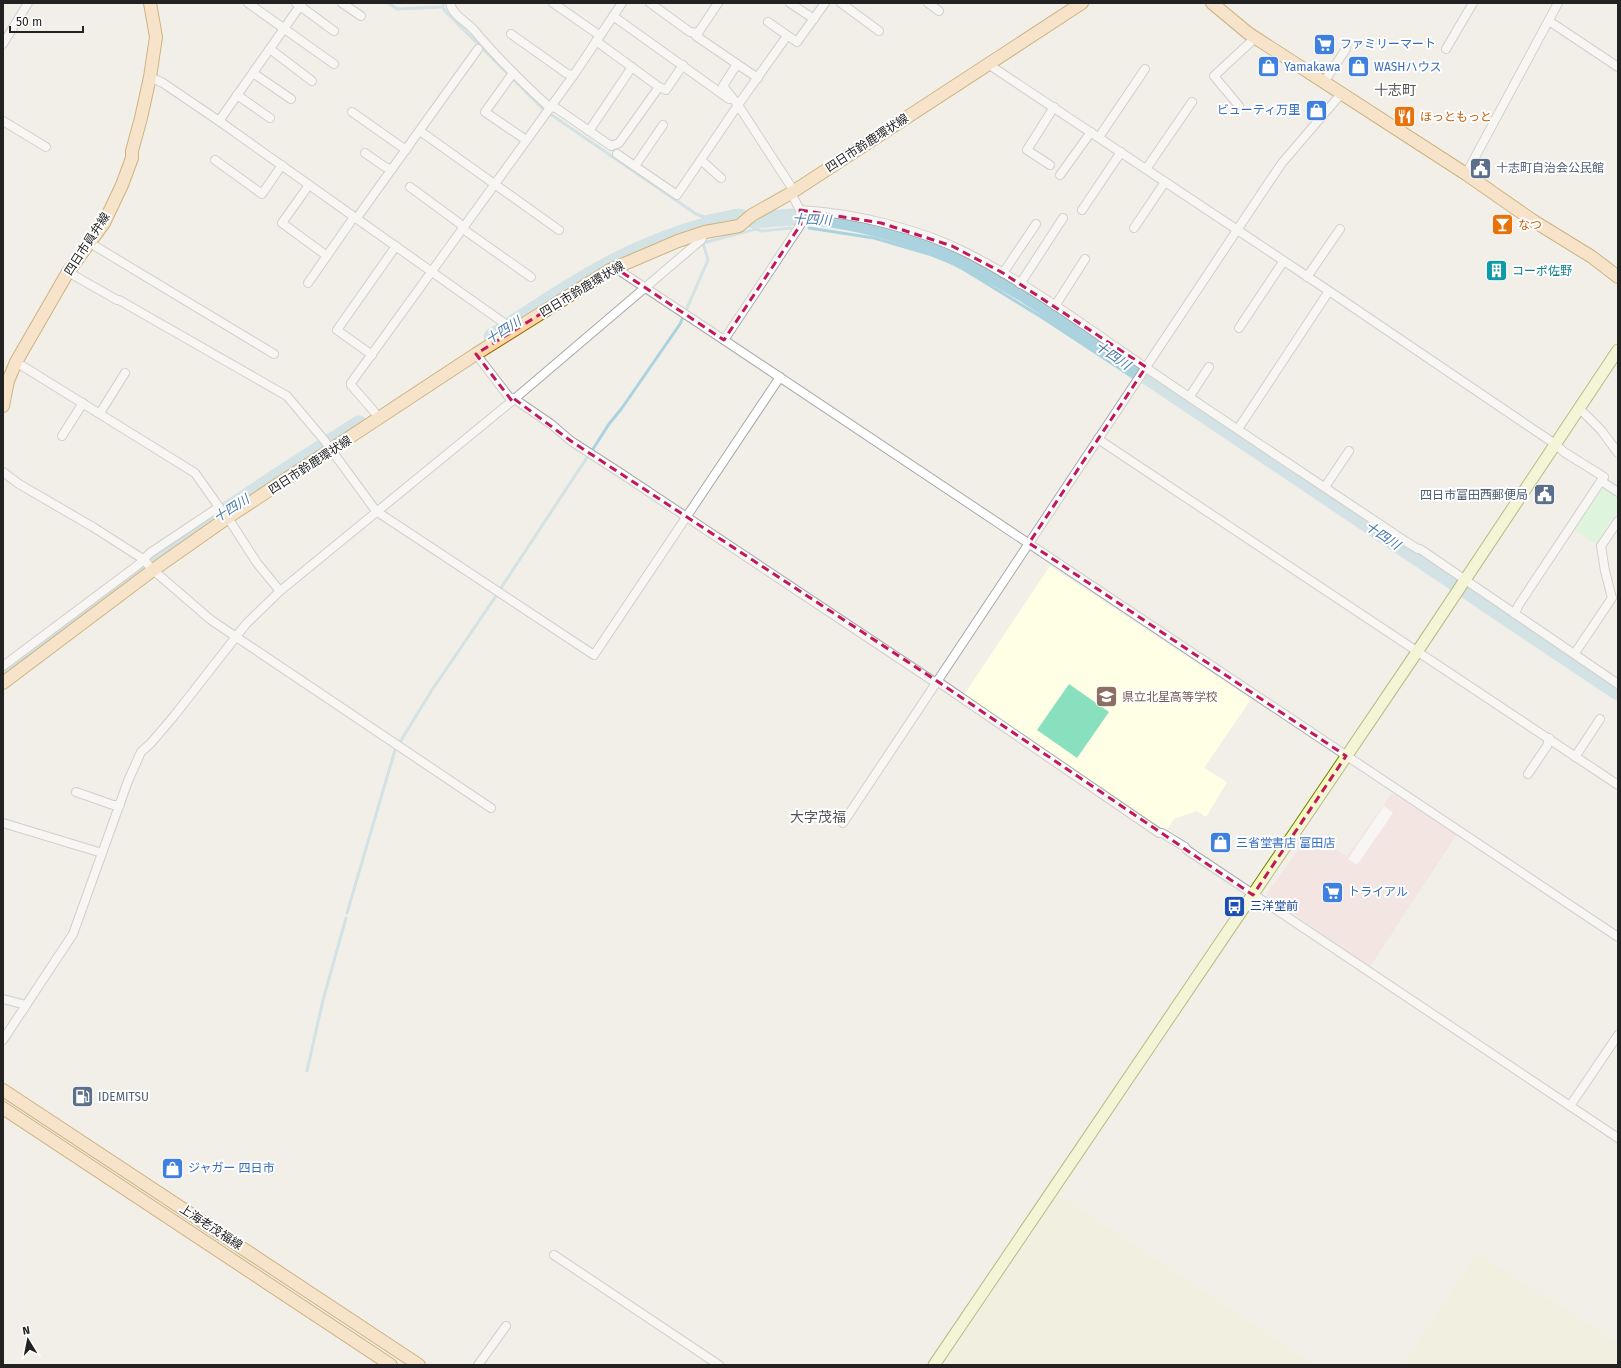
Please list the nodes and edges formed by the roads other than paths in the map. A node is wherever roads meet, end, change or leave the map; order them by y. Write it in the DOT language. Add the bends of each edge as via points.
graph roads {
  1 [pos="28,3"];
  2 [pos="150,3"];
  3 [pos="248,3"];
  4 [pos="342,3"];
  5 [pos="450,3"];
  6 [pos="553,3"];
  7 [pos="622,3"];
  8 [pos="650,3"];
  9 [pos="718,3"];
  10 [pos="790,3"];
  11 [pos="825,3"];
  12 [pos="841,3"];
  13 [pos="928,3"];
  14 [pos="1082,3"];
  15 [pos="1212,3"];
  16 [pos="1473,3"];
  17 [pos="1558,3"];
  18 [pos="299,4"];
  19 [pos="939,11"];
  20 [pos="360,16"];
  21 [pos="613,16"];
  22 [pos="814,19"];
  23 [pos="1549,21"];
  24 [pos="768,22"];
  25 [pos="284,28"];
  26 [pos="334,31"];
  27 [pos="879,31"];
  28 [pos="698,33"];
  29 [pos="511,34"];
  30 [pos="787,36"];
  31 [pos="598,38"];
  32 [pos="1254,38"];
  33 [pos="3,44"];
  34 [pos="270,49"];
  35 [pos="478,49"];
  36 [pos="1346,49"];
  37 [pos="1446,49"];
  38 [pos="334,64"];
  39 [pos="737,64"];
  40 [pos="988,64"];
  41 [pos="683,65"];
  42 [pos="632,67"];
  43 [pos="1618,67"];
  44 [pos="1145,69"];
  45 [pos="253,73"];
  46 [pos="511,75"];
  47 [pos="573,76"];
  48 [pos="150,78"];
  49 [pos="758,78"];
  50 [pos="312,81"];
  51 [pos="1324,82"];
  52 [pos="659,87"];
  53 [pos="1341,94"];
  54 [pos="238,95"];
  55 [pos="291,99"];
  56 [pos="1192,102"];
  57 [pos="738,105"];
  58 [pos="1239,106"];
  59 [pos="1054,107"];
  60 [pos="547,110"];
  61 [pos="352,112"];
  62 [pos="270,118"];
  63 [pos="3,121"];
  64 [pos="219,121"];
  65 [pos="663,125"];
  66 [pos="420,131"];
  67 [pos="589,131"];
  68 [pos="1091,132"];
  69 [pos="1099,137"];
  70 [pos="526,140"];
  71 [pos="46,147"];
  72 [pos="406,150"];
  73 [pos="1121,152"];
  74 [pos="364,153"];
  75 [pos="617,154"];
  76 [pos="215,160"];
  77 [pos="701,160"];
  78 [pos="282,165"];
  79 [pos="1050,165"];
  80 [pos="635,166"];
  81 [pos="392,169"];
  82 [pos="1146,169"];
  83 [pos="1466,174"];
  84 [pos="1060,175"];
  85 [pos="721,178"];
  86 [pos="1165,182"];
  87 [pos="309,184"];
  88 [pos="494,185"];
  89 [pos="410,187"];
  90 [pos="792,192"];
  91 [pos="800,210"];
  92 [pos="1082,210"];
  93 [pos="355,218"];
  94 [pos="1063,218"];
  95 [pos="1036,224"];
  96 [pos="463,228"];
  97 [pos="1134,228"];
  98 [pos="1340,229"];
  99 [pos="559,230"];
  100 [pos="1237,231"];
  101 [pos="705,232"];
  102 [pos="90,243"];
  103 [pos="396,246"];
  104 [pos="327,256"];
  105 [pos="1085,259"];
  106 [pos="1283,262"];
  107 [pos="618,266"];
  108 [pos="432,271"];
  109 [pos="68,272"];
  110 [pos="1616,272"];
  111 [pos="1003,273"];
  112 [pos="531,277"];
  113 [pos="1307,277"];
  114 [pos="308,283"];
  115 [pos="1020,284"];
  116 [pos="645,288"];
  117 [pos="1328,291"];
  118 [pos="1054,306"];
  119 [pos="1240,328"];
  120 [pos="510,332"];
  121 [pos="724,340"];
  122 [pos="1618,350"];
  123 [pos="274,354"];
  124 [pos="476,354"];
  125 [pos="372,355"];
  126 [pos="16,362"];
  127 [pos="1146,367"];
  128 [pos="1209,367"];
  129 [pos="125,372"];
  130 [pos="780,377"];
  131 [pos="1190,396"];
  132 [pos="513,400"];
  133 [pos="83,403"];
  134 [pos="3,406"];
  135 [pos="1579,408"];
  136 [pos="100,413"];
  137 [pos="379,418"];
  138 [pos="1238,429"];
  139 [pos="62,436"];
  140 [pos="1098,439"];
  141 [pos="1555,444"];
  142 [pos="329,447"];
  143 [pos="1349,451"];
  144 [pos="1618,453"];
  145 [pos="3,472"];
  146 [pos="1601,481"];
  147 [pos="1325,487"];
  148 [pos="1618,492"];
  149 [pos="376,511"];
  150 [pos="224,514"];
  151 [pos="687,516"];
  152 [pos="1618,521"];
  153 [pos="1029,543"];
  154 [pos="144,560"];
  155 [pos="152,569"];
  156 [pos="1464,581"];
  157 [pos="280,591"];
  158 [pos="86,611"];
  159 [pos="1515,614"];
  160 [pos="235,637"];
  161 [pos="1417,652"];
  162 [pos="1575,653"];
  163 [pos="6,672"];
  164 [pos="936,682"];
  165 [pos="1618,684"];
  166 [pos="1600,719"];
  167 [pos="1548,738"];
  168 [pos="1346,756"];
  169 [pos="1575,757"];
  170 [pos="1528,774"];
  171 [pos="1618,785"];
  172 [pos="76,792"];
  173 [pos="120,806"];
  174 [pos="492,808"];
  175 [pos="3,823"];
  176 [pos="843,823"];
  177 [pos="102,853"];
  178 [pos="1253,895"];
  179 [pos="1617,935"];
  180 [pos="3,999"];
  181 [pos="26,1005"];
  182 [pos="1618,1035"];
  183 [pos="3,1040"];
  184 [pos="3,1090"];
  185 [pos="1570,1106"];
  186 [pos="3,1108"];
  187 [pos="1618,1138"];
  188 [pos="554,1255"];
  189 [pos="506,1326"];
  190 [pos="391,1365"];
  191 [pos="419,1365"];
  192 [pos="478,1365"];
  193 [pos="719,1365"];
  194 [pos="934,1365"];
  1 -- 33 [label="street"];
  2 -- 48 [label="main road, 四日市員弁線" via="156,37"];
  3 -- 25 [label="street"];
  4 -- 20 [label="street"];
  5 -- 46 [label="street" via="458,16 474,30"];
  6 -- 31 [label="street"];
  7 -- 21 [label="street"];
  8 -- 28 [label="street" via="690,32"];
  9 -- 28 [label="street"];
  10 -- 22 [label="street"];
  11 -- 22 [label="street"];
  12 -- 27 [label="street"];
  13 -- 19 [label="street"];
  14 -- 40 [label="main road, 四日市鈴鹿環状線"];
  15 -- 32 [label="main road"];
  16 -- 37 [label="street"];
  17 -- 23 [label="street"];
  18 -- 25 [label="street"];
  18 -- 26 [label="street"];
  21 -- 31 [label="street"];
  21 -- 41 [label="street"];
  22 -- 30 [label="street" via="797,42"];
  23 -- 43 [label="street"];
  23 -- 83 [label="street"];
  24 -- 30 [label="street"];
  25 -- 34 [label="street"];
  25 -- 38 [label="street"];
  28 -- 39 [label="street" via="696,36"];
  29 -- 47 [label="street"];
  30 -- 49 [label="street"];
  31 -- 42 [label="street"];
  31 -- 47 [label="street"];
  32 -- 51 [label="main road"];
  32 -- 58 [label="street" via="1214,76"];
  34 -- 45 [label="street"];
  34 -- 50 [label="street"];
  35 -- 66 [label="street"];
  36 -- 51 [label="street"];
  39 -- 49 [label="street"];
  39 -- 57 [label="street" via="723,86"];
  40 -- 59 [label="street"];
  40 -- 90 [label="main road, 四日市鈴鹿環状線"];
  41 -- 52 [label="street" via="666,90"];
  41 -- 57 [label="street"];
  42 -- 52 [label="street"];
  42 -- 67 [label="street"];
  44 -- 69 [label="street"];
  45 -- 54 [label="street"];
  45 -- 55 [label="street"];
  46 -- 60 [label="street"];
  46 -- 70 [label="street" via="485,112"];
  47 -- 60 [label="street"];
  48 -- 64 [label="street" via="163,83"];
  48 -- 102 [label="main road, 四日市員弁線" via="132,158 104,223"];
  49 -- 57 [label="street"];
  51 -- 53 [label="main road"];
  52 -- 67 [label="street" via="617,145 608,144"];
  53 -- 83 [label="main road"];
  53 -- 100 [label="street" via="1282,164"];
  54 -- 62 [label="street"];
  54 -- 64 [label="street"];
  56 -- 82 [label="street"];
  57 -- 77 [label="street"];
  57 -- 90 [label="street"];
  59 -- 68 [label="street"];
  59 -- 79 [label="street" via="1027,150"];
  60 -- 67 [label="street" via="556,108"];
  60 -- 70 [label="street"];
  61 -- 72 [label="street"];
  63 -- 71 [label="street"];
  64 -- 78 [label="street"];
  65 -- 80 [label="street"];
  66 -- 72 [label="street"];
  66 -- 88 [label="street"];
  68 -- 69 [label="street"];
  68 -- 84 [label="street"];
  69 -- 73 [label="street"];
  70 -- 88 [label="street"];
  72 -- 81 [label="street"];
  73 -- 82 [label="street"];
  73 -- 92 [label="street"];
  74 -- 81 [label="street"];
  75 -- 80 [label="street"];
  76 -- 78 [label="street" via="262,194"];
  77 -- 80 [label="street" via="677,195"];
  77 -- 85 [label="street"];
  78 -- 87 [label="street"];
  81 -- 93 [label="street"];
  82 -- 86 [label="street"];
  83 -- 110 [label="main road" via="1526,216"];
  86 -- 97 [label="street"];
  86 -- 100 [label="street"];
  87 -- 93 [label="street"];
  87 -- 104 [label="street" via="282,223"];
  88 -- 96 [label="street"];
  88 -- 99 [label="street"];
  89 -- 96 [label="street"];
  90 -- 91 [label="street"];
  90 -- 101 [label="main road, 四日市鈴鹿環状線" via="752,215 739,226"];
  91 -- 111 [label="street" via="840,214 909,231 952,246"];
  91 -- 121 [label="street" via="801,224"];
  93 -- 103 [label="street"];
  93 -- 104 [label="street"];
  94 -- 115 [label="street"];
  95 -- 111 [label="street"];
  96 -- 108 [label="street"];
  96 -- 112 [label="street"];
  98 -- 113 [label="street"];
  100 -- 106 [label="street"];
  100 -- 127 [label="street"];
  101 -- 107 [label="main road, 四日市鈴鹿環状線"];
  101 -- 116 [label="street" via="701,240"];
  102 -- 109 [label="main road, 四日市員弁線"];
  102 -- 123 [label="street"];
  103 -- 108 [label="street"];
  103 -- 125 [label="street" via="337,330"];
  104 -- 114 [label="street"];
  105 -- 118 [label="street"];
  106 -- 113 [label="street"];
  106 -- 119 [label="street"];
  107 -- 116 [label="street" via="620,271"];
  107 -- 120 [label="main road, 四日市鈴鹿環状線"];
  108 -- 120 [label="street" via="504,323"];
  108 -- 125 [label="street"];
  109 -- 126 [label="main road, 四日市員弁線"];
  109 -- 142 [label="street" via="283,393 291,399"];
  111 -- 115 [label="street"];
  113 -- 117 [label="street"];
  115 -- 118 [label="street"];
  116 -- 121 [label="street"];
  116 -- 132 [label="street"];
  117 -- 138 [label="street"];
  117 -- 141 [label="street"];
  118 -- 127 [label="street"];
  120 -- 124 [label="main road, 四日市鈴鹿環状線"];
  121 -- 130 [label="street"];
  122 -- 135 [label="street"];
  124 -- 132 [label="street"];
  124 -- 137 [label="main road, 四日市鈴鹿環状線"];
  125 -- 137 [label="street" via="351,385"];
  126 -- 133 [label="street"];
  126 -- 134 [label="main road, 四日市員弁線" via="8,380"];
  127 -- 131 [label="street"];
  127 -- 140 [label="street"];
  128 -- 131 [label="street"];
  129 -- 136 [label="street"];
  130 -- 151 [label="street"];
  130 -- 153 [label="street"];
  131 -- 138 [label="street"];
  132 -- 149 [label="street"];
  132 -- 151 [label="street"];
  133 -- 136 [label="street"];
  133 -- 139 [label="street"];
  135 -- 141 [label="street"];
  135 -- 144 [label="street" via="1601,430"];
  136 -- 150 [label="street" via="195,473"];
  137 -- 142 [label="main road, 四日市鈴鹿環状線"];
  138 -- 147 [label="street"];
  140 -- 153 [label="street"];
  140 -- 161 [label="street"];
  141 -- 146 [label="street" via="1604,477"];
  141 -- 156 [label="street"];
  142 -- 149 [label="street"];
  142 -- 150 [label="main road, 四日市鈴鹿環状線"];
  143 -- 147 [label="street"];
  145 -- 154 [label="street"];
  146 -- 148 [label="street"];
  146 -- 159 [label="street"];
  147 -- 156 [label="street"];
  149 -- 151 [label="street" via="594,655"];
  149 -- 157 [label="street"];
  150 -- 154 [label="street"];
  150 -- 155 [label="main road, 四日市鈴鹿環状線"];
  150 -- 157 [label="street" via="257,563"];
  151 -- 164 [label="street"];
  152 -- 162 [label="street" via="1601,546 1612,598"];
  153 -- 164 [label="street"];
  153 -- 168 [label="street"];
  154 -- 155 [label="street"];
  154 -- 158 [label="street"];
  155 -- 158 [label="main road, 四日市鈴鹿環状線"];
  155 -- 160 [label="street" via="211,620"];
  156 -- 159 [label="street"];
  156 -- 161 [label="street"];
  157 -- 160 [label="street"];
  158 -- 163 [label="main road, 四日市鈴鹿環状線"];
  159 -- 162 [label="street"];
  160 -- 173 [label="street" via="174,716 141,752"];
  160 -- 174 [label="street"];
  161 -- 167 [label="street"];
  161 -- 168 [label="street"];
  162 -- 165 [label="street"];
  164 -- 176 [label="street"];
  164 -- 178 [label="street"];
  166 -- 169 [label="street"];
  167 -- 169 [label="street"];
  167 -- 170 [label="street" via="1547,746"];
  168 -- 178 [label="street"];
  168 -- 179 [label="street"];
  169 -- 171 [label="street"];
  172 -- 173 [label="street"];
  173 -- 177 [label="street"];
  175 -- 177 [label="street"];
  177 -- 181 [label="street" via="73,934"];
  178 -- 185 [label="street"];
  178 -- 194 [label="street"];
  180 -- 181 [label="street"];
  181 -- 183 [label="street"];
  182 -- 185 [label="street"];
  184 -- 191 [label="main road, 上海老茂福線"];
  185 -- 187 [label="street"];
  186 -- 190 [label="main road, 上海老茂福線"];
  188 -- 193 [label="street"];
  189 -- 192 [label="street"];
}
